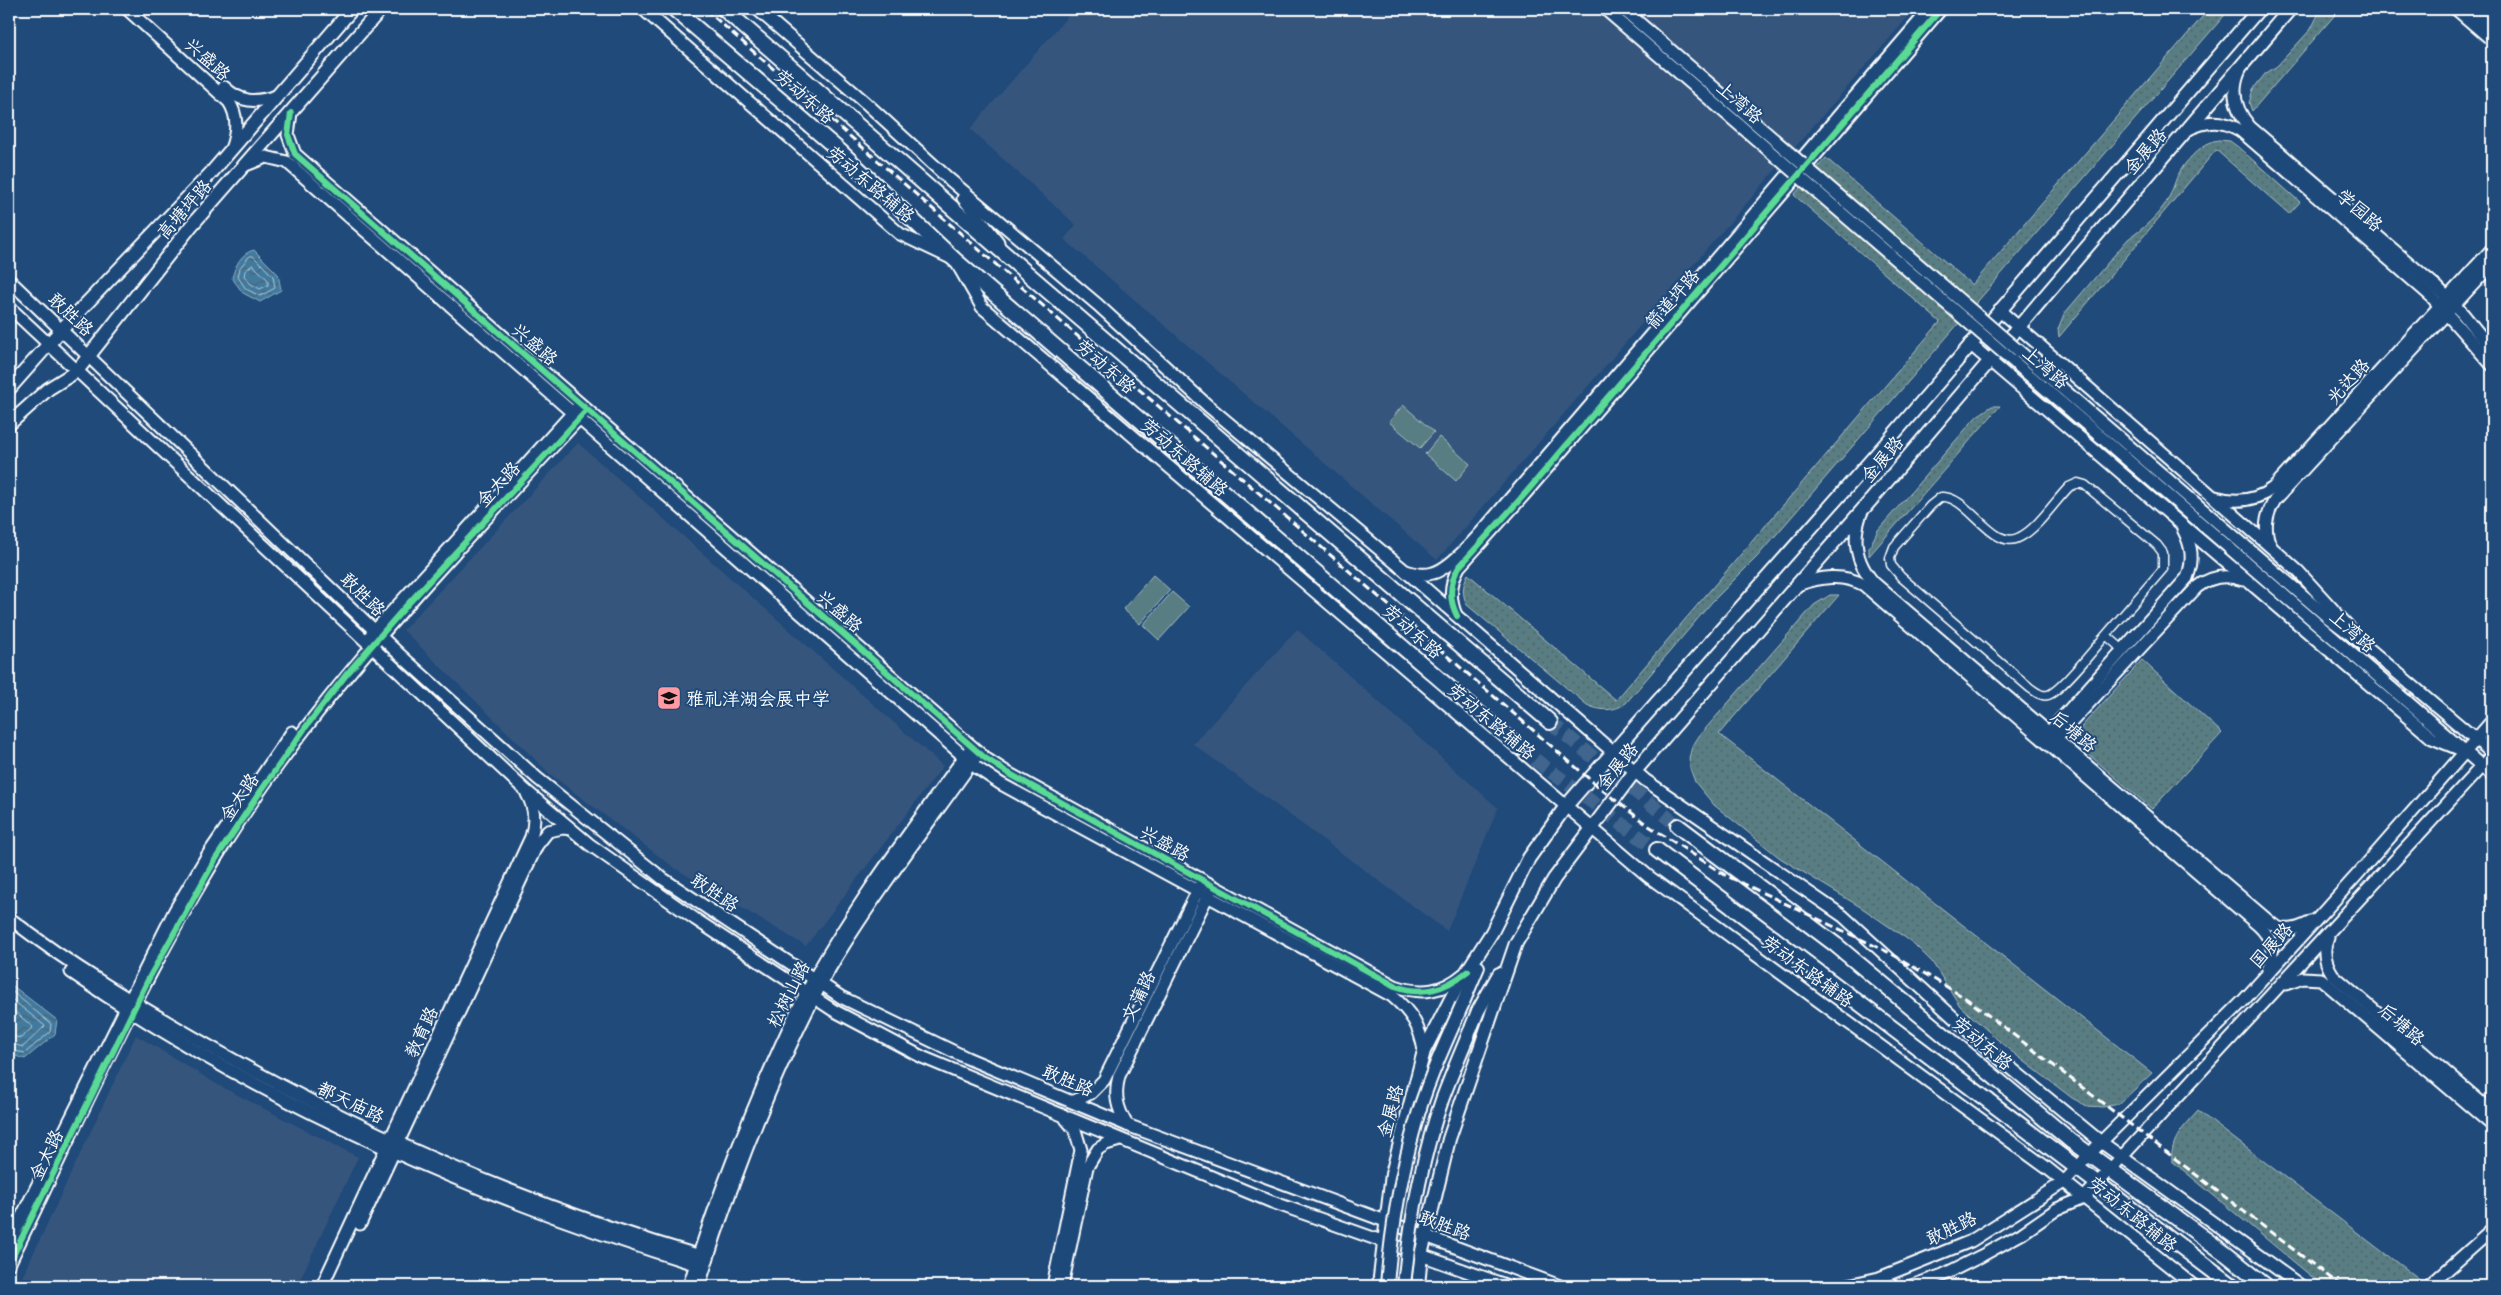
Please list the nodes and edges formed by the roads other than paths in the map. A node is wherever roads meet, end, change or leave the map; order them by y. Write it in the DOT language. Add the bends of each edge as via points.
graph roads {
  1 [pos="127,9"];
  2 [pos="137,9"];
  3 [pos="352,9"];
  4 [pos="381,9"];
  5 [pos="642,9"];
  6 [pos="674,9"];
  7 [pos="724,9"];
  8 [pos="757,9"];
  9 [pos="1605,9"];
  10 [pos="1623,9"];
  11 [pos="1930,9"];
  12 [pos="1941,9"];
  13 [pos="2259,9"];
  14 [pos="2290,9"];
  15 [pos="2456,9"];
  16 [pos="2470,9"];
  17 [pos="2492,28"];
  18 [pos="2492,40"];
  19 [pos="2242,65"];
  20 [pos="277,96"];
  21 [pos="291,113"];
  22 [pos="2185,131"];
  23 [pos="231,149"];
  24 [pos="246,164"];
  25 [pos="948,179"];
  26 [pos="2492,249"];
  27 [pos="955,260"];
  28 [pos="1013,261"];
  29 [pos="2492,264"];
  30 [pos="9,280"];
  31 [pos="2448,305"];
  32 [pos="9,307"];
  33 [pos="2000,310"];
  34 [pos="2018,326"];
  35 [pos="62,329"];
  36 [pos="1970,344"];
  37 [pos="49,345"];
  38 [pos="2492,350"];
  39 [pos="88,355"];
  40 [pos="1989,361"];
  41 [pos="2492,365"];
  42 [pos="77,371"];
  43 [pos="9,389"];
  44 [pos="580,411"];
  45 [pos="9,424"];
  46 [pos="2098,427"];
  47 [pos="2212,496"];
  48 [pos="1863,509"];
  49 [pos="2179,523"];
  50 [pos="2272,548"];
  51 [pos="1403,569"];
  52 [pos="2249,583"];
  53 [pos="1797,585"];
  54 [pos="1457,616"];
  55 [pos="377,633"];
  56 [pos="2106,635"];
  57 [pos="2362,643"];
  58 [pos="367,644"];
  59 [pos="2123,650"];
  60 [pos="2492,721"];
  61 [pos="1550,722"];
  62 [pos="2050,739"];
  63 [pos="2476,739"];
  64 [pos="1518,747"];
  65 [pos="975,750"];
  66 [pos="2464,751"];
  67 [pos="1613,752"];
  68 [pos="2492,754"];
  69 [pos="968,760"];
  70 [pos="2482,766"];
  71 [pos="1634,771"];
  72 [pos="2492,775"];
  73 [pos="525,790"];
  74 [pos="1566,806"];
  75 [pos="1678,826"];
  76 [pos="1591,828"];
  77 [pos="571,829"];
  78 [pos="1657,850"];
  79 [pos="1205,888"];
  80 [pos="2321,916"];
  81 [pos="9,918"];
  82 [pos="9,927"];
  83 [pos="2334,928"];
  84 [pos="1492,932"];
  85 [pos="1516,943"];
  86 [pos="1468,971"];
  87 [pos="2266,976"];
  88 [pos="818,981"];
  89 [pos="2280,987"];
  90 [pos="810,995"];
  91 [pos="131,1005"];
  92 [pos="1424,1051"];
  93 [pos="1074,1101"];
  94 [pos="2492,1112"];
  95 [pos="1065,1117"];
  96 [pos="1127,1125"];
  97 [pos="2492,1125"];
  98 [pos="1120,1140"];
  99 [pos="2101,1142"];
  100 [pos="392,1146"];
  101 [pos="2091,1155"];
  102 [pos="2122,1158"];
  103 [pos="2078,1169"];
  104 [pos="2111,1170"];
  105 [pos="2064,1182"];
  106 [pos="2096,1184"];
  107 [pos="2084,1198"];
  108 [pos="1386,1222"];
  109 [pos="2492,1230"];
  110 [pos="2492,1236"];
  111 [pos="1427,1237"];
  112 [pos="1382,1240"];
  113 [pos="9,1242"];
  114 [pos="1421,1255"];
  115 [pos="702,1261"];
  116 [pos="9,1264"];
  117 [pos="322,1286"];
  118 [pos="331,1286"];
  119 [pos="689,1286"];
  120 [pos="698,1286"];
  121 [pos="1053,1286"];
  122 [pos="1062,1286"];
  123 [pos="1379,1286"];
  124 [pos="1387,1286"];
  125 [pos="1404,1286"];
  126 [pos="1418,1286"];
  127 [pos="1508,1286"];
  128 [pos="1560,1286"];
  129 [pos="1844,1286"];
  130 [pos="1912,1286"];
  131 [pos="2194,1286"];
  132 [pos="2233,1286"];
  133 [pos="2266,1286"];
  134 [pos="2301,1286"];
  135 [pos="2428,1286"];
  136 [pos="2436,1286"];
  1 -- 23 [label="street, 兴盛路" via="229,102 236,118"];
  2 -- 20 [label="street, 兴盛路" via="234,96 252,102"];
  3 -- 20 [label="main road, 高塘坪路"];
  4 -- 21 [label="main road, 高塘坪路"];
  5 -- 27 [label="street, 劳动东路辅路" via="900,234"];
  6 -- 27 [label="highway, 劳动东路" via="841,152"];
  7 -- 28 [label="highway, 劳动东路"];
  8 -- 25 [label="street, 劳动东路辅路"];
  9 -- 46 [label="street, 上湾路, bridge"];
  10 -- 46 [label="street, 上湾路, bridge"];
  11 -- 51 [label="street, 箭道坪路" via="1453,562 1422,575"];
  12 -- 54 [label="street, 箭道坪路" via="1459,567 1454,575 1451,598"];
  13 -- 33 [label="main road, 金展路"];
  14 -- 19 [label="main road, 金展路"];
  15 -- 18 [label="street"];
  16 -- 17 [label="street"];
  19 -- 22 [label="main road, 金展路"];
  19 -- 31 [label="street, 学园路" via="2234,92 2237,108 2245,121"];
  20 -- 23 [label="main road, 高塘坪路"];
  21 -- 24 [label="main road, 高塘坪路"];
  21 -- 44 [label="street, 兴盛路" via="288,135 294,154"];
  22 -- 31 [label="street, 学园路" via="2204,122 2231,125 2241,131"];
  22 -- 34 [label="main road, 金展路"];
  23 -- 35 [label="main road, 高塘坪路"];
  24 -- 39 [label="main road, 高塘坪路" via="191,226"];
  24 -- 44 [label="street, 兴盛路" via="266,157 287,162"];
  25 -- 28 [label="street"];
  25 -- 51 [label="street, 劳动东路辅路" via="1098,306 1207,405"];
  26 -- 31 [label="street, 光达路"];
  27 -- 64 [label="highway, 劳动东路"];
  27 -- 74 [label="street, 劳动东路辅路" via="982,307"];
  28 -- 61 [label="highway, 劳动东路"];
  29 -- 31 [label="street, 光达路"];
  30 -- 35 [label="street, 敢胜路"];
  31 -- 38 [label="street, 学园路"];
  31 -- 41 [label="street, 学园路"];
  31 -- 47 [label="street, 光达路" via="2274,488 2262,496 2241,500"];
  31 -- 50 [label="street, 光达路" via="2275,500 2266,529"];
  32 -- 37 [label="street, 敢胜路"];
  33 -- 34 [label="street, 上湾路"];
  33 -- 36 [label="main road, 金展路"];
  34 -- 40 [label="main road, 金展路"];
  34 -- 47 [label="street, 上湾路"];
  35 -- 37 [label="main road, 高塘坪路"];
  35 -- 39 [label="street, 敢胜路"];
  36 -- 40 [label="street, 上湾路"];
  36 -- 67 [label="main road, 金展路"];
  37 -- 42 [label="street, 敢胜路"];
  37 -- 43 [label="main road, 高塘坪路"];
  39 -- 42 [label="main road, 高塘坪路"];
  39 -- 55 [label="street, 敢胜路"];
  40 -- 48 [label="main road, 金展路"];
  40 -- 49 [label="street, 上湾路"];
  42 -- 45 [label="main road, 高塘坪路" via="48,389"];
  42 -- 58 [label="street, 敢胜路"];
  44 -- 55 [label="street, 金太路"];
  44 -- 65 [label="street, 兴盛路"];
  44 -- 69 [label="street, 兴盛路"];
  46 -- 57 [label="street, 上湾路"];
  46 -- 66 [label="street, 上湾路"];
  47 -- 50 [label="street, 上湾路"];
  48 -- 53 [label="main road, 金展路"];
  48 -- 62 [label="street, 后塘路" via="1856,543 1858,560 1868,576"];
  49 -- 52 [label="street, 上湾路"];
  49 -- 59 [label="street" via="2191,547 2187,578"];
  50 -- 57 [label="street, 上湾路" via="2298,571"];
  51 -- 54 [label="street, 劳动东路辅路"];
  52 -- 62 [label="street" via="2219,576 2196,587"];
  52 -- 66 [label="street, 上湾路" via="2432,738"];
  53 -- 62 [label="street, 后塘路" via="1834,577 1855,580 1864,585"];
  53 -- 71 [label="main road, 金展路"];
  54 -- 67 [label="street, 劳动东路辅路"];
  55 -- 58 [label="street, 金太路"];
  55 -- 88 [label="street, 敢胜路" via="537,778 648,867"];
  56 -- 56 [label="street" via="2164,569 2165,562 2157,545 2085,485 2069,486 2028,531 2010,540 1998,536 1953,498 1941,497 1930,505 1891,552 1891,565 1901,577 2030,688 2043,695 2049,695 2060,687"];
  56 -- 59 [label="street"];
  57 -- 63 [label="street, 上湾路"];
  58 -- 73 [label="street, 敢胜路"];
  58 -- 91 [label="street, 金太路" via="298,724 207,856 175,910"];
  59 -- 62 [label="street"];
  60 -- 63 [label="street, 国展路"];
  62 -- 80 [label="street, 后塘路" via="2279,929 2295,929"];
  62 -- 87 [label="street, 后塘路" via="2265,932 2272,949"];
  63 -- 66 [label="street, 国展路"];
  63 -- 68 [label="street, 上湾路"];
  65 -- 69 [label="street, 松树山路"];
  65 -- 79 [label="street, 兴盛路" via="1008,773"];
  66 -- 70 [label="street, 上湾路"];
  66 -- 80 [label="street, 国展路"];
  67 -- 71 [label="street, 劳动东路辅路"];
  67 -- 74 [label="main road, 金展路"];
  68 -- 70 [label="street, 国展路"];
  69 -- 79 [label="street, 兴盛路" via="1001,784"];
  69 -- 88 [label="street, 松树山路" via="838,956"];
  70 -- 72 [label="street, 上湾路"];
  70 -- 83 [label="street, 国展路"];
  71 -- 76 [label="main road, 金展路"];
  71 -- 99 [label="street, 劳动东路辅路" via="1843,916 1989,1050"];
  73 -- 77 [label="street, 敢胜路"];
  73 -- 100 [label="street, 教育路" via="534,808 531,836"];
  74 -- 76 [label="street, 劳动东路辅路"];
  74 -- 84 [label="main road, 金展路" via="1529,858"];
  75 -- 101 [label="highway, 劳动东路" via="1836,945"];
  76 -- 85 [label="main road, 金展路" via="1554,878"];
  76 -- 105 [label="street, 劳动东路辅路" via="1648,876"];
  77 -- 90 [label="street, 敢胜路" via="694,919"];
  77 -- 100 [label="street, 教育路" via="548,831 537,845"];
  78 -- 103 [label="highway"];
  79 -- 86 [label="street, 兴盛路" via="1395,986 1432,991 1454,982"];
  79 -- 92 [label="street, 兴盛路" via="1392,996 1413,1016 1421,1031"];
  79 -- 93 [label="street, 文蒲路" via="1104,1080 1091,1093"];
  79 -- 96 [label="street, 文蒲路" via="1118,1076 1116,1101"];
  80 -- 87 [label="street, 国展路"];
  81 -- 91 [label="street, 都天庙路"];
  82 -- 91 [label="street, 都天庙路"];
  83 -- 89 [label="street, 国展路"];
  83 -- 94 [label="street, 后塘路" via="2324,947 2326,963 2333,975"];
  84 -- 86 [label="main road, 金展路"];
  84 -- 124 [label="main road, 金展路, bridge" via="1414,1126 1397,1202"];
  85 -- 111 [label="main road, 金展路" via="1449,1139"];
  85 -- 125 [label="main road, 金展路, bridge" via="1478,1011 1442,1100 1414,1211"];
  86 -- 92 [label="main road, 金展路"];
  87 -- 99 [label="street, 国展路"];
  88 -- 90 [label="street, 松树山路"];
  88 -- 93 [label="street, 敢胜路" via="841,997 903,1029"];
  89 -- 97 [label="street, 后塘路" via="2295,979 2321,979"];
  89 -- 102 [label="street, 国展路"];
  90 -- 95 [label="street, 敢胜路" via="922,1056"];
  90 -- 115 [label="street, 松树山路" via="744,1130"];
  91 -- 100 [label="street, 都天庙路"];
  91 -- 113 [label="street, 金太路"];
  91 -- 116 [label="street, 金太路"];
  92 -- 108 [label="main road, 金展路" via="1392,1174"];
  93 -- 96 [label="street, 敢胜路"];
  95 -- 98 [label="street, 敢胜路"];
  95 -- 121 [label="street" via="1075,1130 1081,1150"];
  96 -- 108 [label="street, 敢胜路"];
  98 -- 112 [label="street, 敢胜路" via="1272,1202"];
  98 -- 122 [label="street" via="1098,1149 1087,1167"];
  99 -- 101 [label="street, 国展路"];
  99 -- 102 [label="street, 劳动东路辅路"];
  100 -- 115 [label="street, 都天庙路"];
  100 -- 117 [label="street, 教育路"];
  100 -- 118 [label="street, 教育路"];
  101 -- 103 [label="street, 国展路"];
  101 -- 104 [label="highway, 劳动东路"];
  102 -- 104 [label="street, 国展路"];
  102 -- 134 [label="street, 劳动东路辅路"];
  103 -- 105 [label="street, 国展路"];
  103 -- 106 [label="highway"];
  104 -- 106 [label="street, 国展路"];
  104 -- 133 [label="highway, 劳动东路"];
  105 -- 107 [label="street, 劳动东路辅路"];
  105 -- 129 [label="street, 敢胜路" via="1971,1241 1879,1278"];
  106 -- 107 [label="street, 国展路"];
  106 -- 132 [label="highway"];
  107 -- 130 [label="street" via="2057,1209 1981,1256"];
  107 -- 131 [label="street, 劳动东路辅路"];
  108 -- 111 [label="street, 敢胜路"];
  108 -- 112 [label="main road, 金展路"];
  109 -- 135 [label="street"];
  110 -- 136 [label="street"];
  111 -- 114 [label="main road, 金展路"];
  111 -- 128 [label="street, 敢胜路"];
  112 -- 114 [label="street, 敢胜路"];
  112 -- 123 [label="main road, 金展路"];
  114 -- 126 [label="main road, 金展路"];
  114 -- 127 [label="street, 敢胜路"];
  115 -- 119 [label="street, 松树山路"];
  115 -- 120 [label="street, 松树山路"];
}
